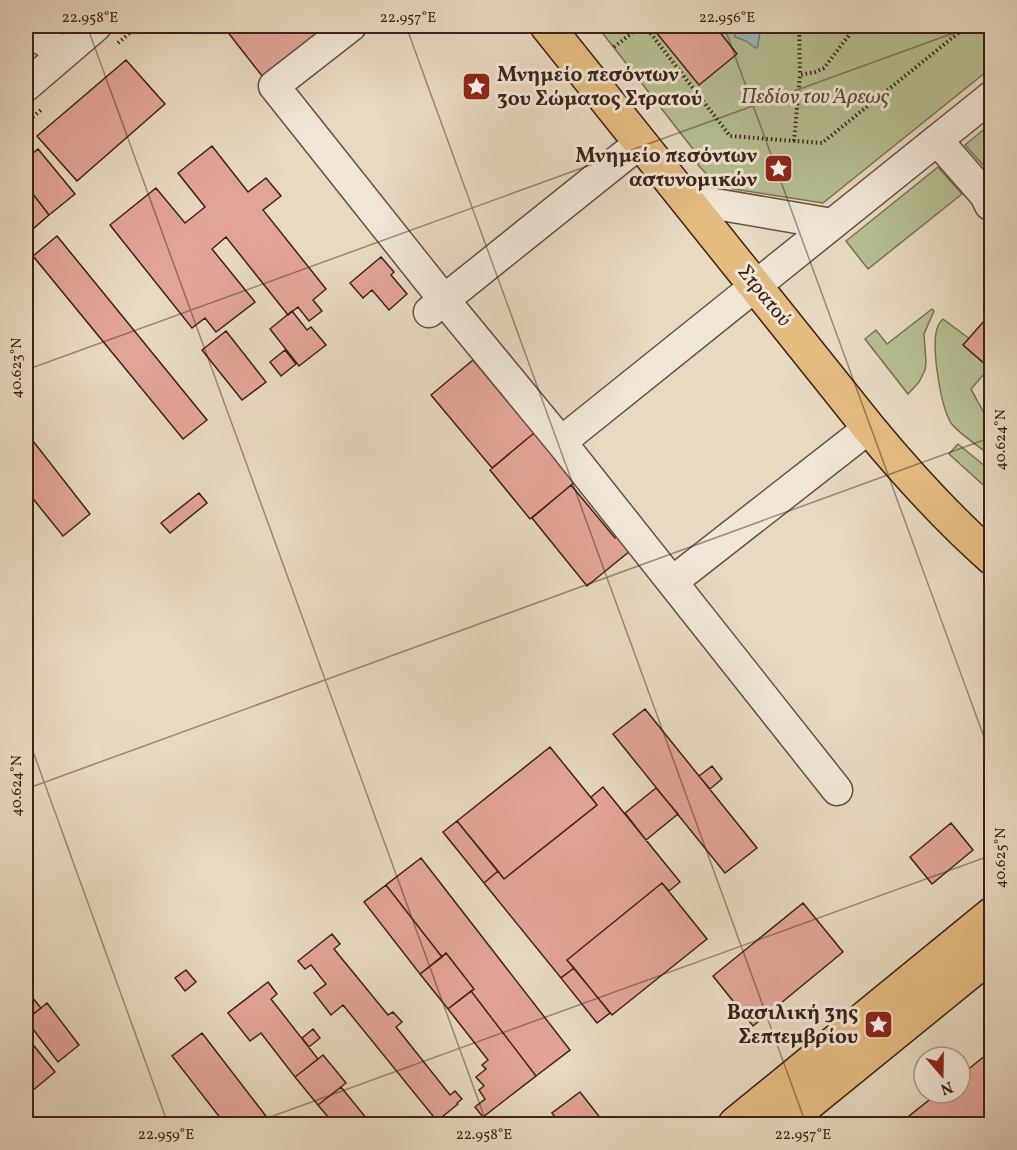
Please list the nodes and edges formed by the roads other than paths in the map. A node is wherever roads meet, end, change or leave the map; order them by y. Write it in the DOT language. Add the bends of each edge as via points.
graph roads {
  1 [pos="96,26"];
  2 [pos="351,26"];
  3 [pos="547,26"];
  4 [pos="26,30"];
  5 [pos="64,53"];
  6 [pos="26,86"];
  7 [pos="992,96"];
  8 [pos="937,140"];
  9 [pos="640,143"];
  10 [pos="686,199"];
  11 [pos="990,205"];
  12 [pos="832,224"];
  13 [pos="756,286"];
  14 [pos="436,307"];
  15 [pos="869,428"];
  16 [pos="561,442"];
  17 [pos="992,558"];
  18 [pos="672,582"];
  19 [pos="837,790"];
  20 [pos="992,914"];
  21 [pos="992,954"];
  22 [pos="735,1125"];
  23 [pos="783,1125"];
  1 -- 5 [label="street"];
  2 -- 14 [label="street" via="274,86"];
  3 -- 9 [label="main road, Στρατού"];
  4 -- 5 [label="street"];
  5 -- 6 [label="street"];
  7 -- 8 [label="street"];
  8 -- 11 [label="street"];
  8 -- 12 [label="street"];
  9 -- 10 [label="main road, Στρατού"];
  9 -- 14 [label="street"];
  10 -- 12 [label="street"];
  10 -- 13 [label="main road, Στρατού"];
  12 -- 13 [label="street"];
  13 -- 15 [label="main road, Στρατού"];
  13 -- 16 [label="street"];
  14 -- 16 [label="street"];
  15 -- 17 [label="main road, Στρατού" via="938,506"];
  15 -- 18 [label="street"];
  16 -- 18 [label="street"];
  18 -- 19 [label="street"];
  20 -- 22 [label="main road"];
  21 -- 23 [label="main road"];
}
